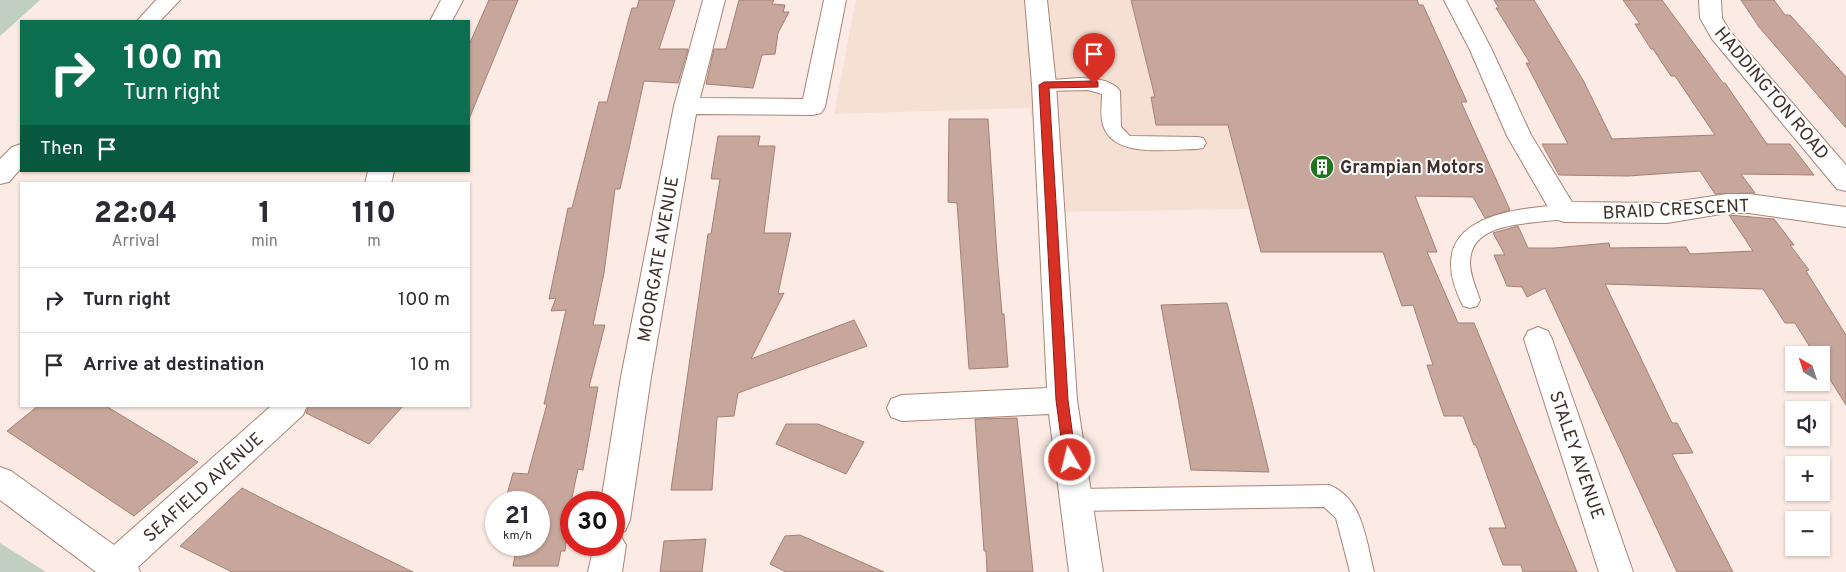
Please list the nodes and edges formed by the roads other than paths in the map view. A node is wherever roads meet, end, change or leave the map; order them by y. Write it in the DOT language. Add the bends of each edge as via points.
graph roads {
  1 [pos="169,0"];
  2 [pos="452,0"];
  3 [pos="714,0"];
  4 [pos="835,0"];
  5 [pos="1036,0"];
  6 [pos="1454,0"];
  7 [pos="1710,0"];
  8 [pos="149,20"];
  9 [pos="442,20"];
  10 [pos="1044,85"];
  11 [pos="686,106"];
  12 [pos="1197,142"];
  13 [pos="20,154"];
  14 [pos="0,176"];
  15 [pos="1846,182"];
  16 [pos="1564,212"];
  17 [pos="1846,217"];
  18 [pos="1470,300"];
  19 [pos="1538,339"];
  20 [pos="1062,400"];
  21 [pos="291,407"];
  22 [pos="902,408"];
  23 [pos="0,481"];
  24 [pos="618,491"];
  25 [pos="1075,500"];
  26 [pos="608,556"];
  27 [pos="118,569"];
  28 [pos="606,572"];
  29 [pos="1086,572"];
  30 [pos="1362,572"];
  31 [pos="1616,572"];
  1 -- 8 [label="street"];
  2 -- 9 [label="street"];
  3 -- 11 [label="street, MOORGATE AVENUE"];
  4 -- 11 [label="street" via="813,107"];
  5 -- 10 [label="street"];
  6 -- 16 [label="street" via="1481,50 1518,136"];
  7 -- 15 [label="street, HADDINGTON ROAD" via="1712,18 1720,34"];
  10 -- 12 [label="lane" via="1094,84 1105,87 1111,92 1112,130 1127,142"];
  10 -- 20 [label="street"];
  11 -- 24 [label="street, MOORGATE AVENUE"];
  13 -- 14 [label="street"];
  16 -- 17 [label="street, BRAID CRESCENT" via="1669,213 1737,203"];
  16 -- 18 [label="lane" via="1522,215 1491,223 1469,237 1460,260"];
  19 -- 31 [label="street, STALEY AVENUE"];
  20 -- 22 [label="street"];
  20 -- 25 [label="street"];
  21 -- 27 [label="street, SEAFIELD AVENUE"];
  23 -- 27 [label="street"];
  25 -- 29 [label="street"];
  25 -- 30 [label="lane" via="1329,496 1346,512"];
  26 -- 28 [label="street"];
}
